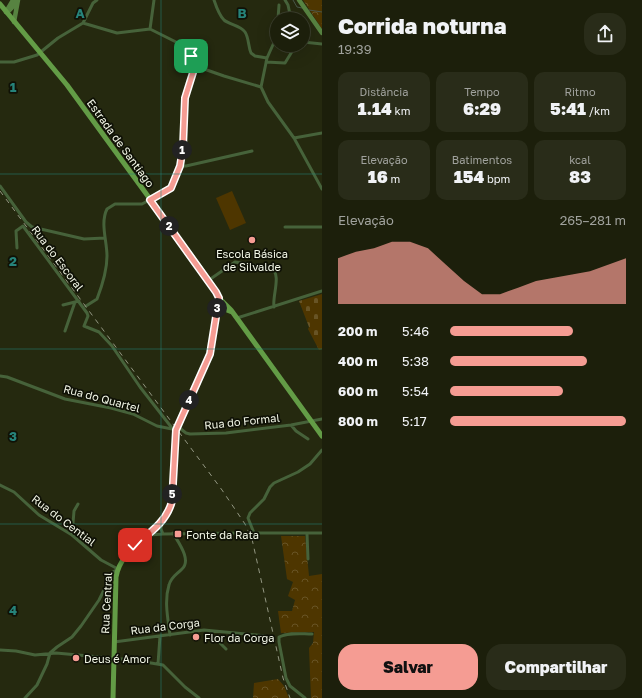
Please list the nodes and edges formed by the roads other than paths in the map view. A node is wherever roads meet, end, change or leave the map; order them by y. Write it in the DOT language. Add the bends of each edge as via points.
graph roads {
  1 [pos="12,0"];
  2 [pos="17,0"];
  3 [pos="97,0"];
  4 [pos="154,0"];
  5 [pos="214,0"];
  6 [pos="285,0"];
  7 [pos="299,0"];
  8 [pos="0,4"];
  9 [pos="279,5"];
  10 [pos="6,12"];
  11 [pos="278,12"];
  12 [pos="290,12"];
  13 [pos="14,22"];
  14 [pos="83,23"];
  15 [pos="150,29"];
  16 [pos="322,32"];
  17 [pos="310,43"];
  18 [pos="322,44"];
  19 [pos="270,52"];
  20 [pos="292,52"];
  21 [pos="41,53"];
  22 [pos="267,60"];
  23 [pos="0,62"];
  24 [pos="196,63"];
  25 [pos="261,87"];
  26 [pos="322,133"];
  27 [pos="294,138"];
  28 [pos="252,151"];
  29 [pos="180,166"];
  30 [pos="0,186"];
  31 [pos="322,189"];
  32 [pos="150,200"];
  33 [pos="322,226"];
  34 [pos="285,227"];
  35 [pos="105,238"];
  36 [pos="17,248"];
  37 [pos="209,280"];
  38 [pos="322,291"];
  39 [pos="77,302"];
  40 [pos="63,305"];
  41 [pos="86,306"];
  42 [pos="221,306"];
  43 [pos="274,307"];
  44 [pos="237,318"];
  45 [pos="65,331"];
  46 [pos="0,376"];
  47 [pos="322,419"];
  48 [pos="311,421"];
  49 [pos="291,425"];
  50 [pos="175,428"];
  51 [pos="322,436"];
  52 [pos="308,438"];
  53 [pos="322,450"];
  54 [pos="0,485"];
  55 [pos="78,504"];
  56 [pos="161,523"];
  57 [pos="173,533"];
  58 [pos="243,533"];
  59 [pos="322,533"];
  60 [pos="163,534"];
  61 [pos="307,534"];
  62 [pos="72,535"];
  63 [pos="147,536"];
  64 [pos="308,559"];
  65 [pos="118,569"];
  66 [pos="210,631"];
  67 [pos="312,634"];
  68 [pos="170,635"];
  69 [pos="160,636"];
  70 [pos="266,636"];
  71 [pos="114,642"];
  72 [pos="226,649"];
  73 [pos="0,650"];
  74 [pos="50,653"];
  75 [pos="114,658"];
  76 [pos="158,664"];
  77 [pos="25,698"];
  78 [pos="113,698"];
  79 [pos="199,698"];
  80 [pos="305,698"];
  1 -- 8 [label="main road"];
  1 -- 10 [label="main road"];
  2 -- 10 [label="main road" via="12,9"];
  2 -- 13 [label="main road"];
  3 -- 14 [label="street"];
  4 -- 15 [label="street"];
  5 -- 22 [label="street" via="224,21 245,31 251,53"];
  6 -- 12 [label="street"];
  7 -- 16 [label="main road"];
  8 -- 10 [label="main road, Estrada de Santiago"];
  9 -- 11 [label="street"];
  10 -- 13 [label="main road, Estrada de Santiago"];
  13 -- 21 [label="main road, Estrada de Santiago"];
  14 -- 15 [label="street" via="117,33"];
  14 -- 21 [label="street" via="58,38"];
  15 -- 24 [label="street" via="178,43"];
  17 -- 18 [label="street"];
  19 -- 22 [label="street"];
  20 -- 22 [label="street" via="285,63"];
  21 -- 23 [label="street" via="23,60"];
  21 -- 32 [label="main road, Estrada de Santiago"];
  22 -- 25 [label="street"];
  24 -- 25 [label="street" via="224,76"];
  24 -- 29 [label="street" via="185,98"];
  25 -- 27 [label="street" via="268,102"];
  26 -- 27 [label="street"];
  27 -- 31 [label="street"];
  28 -- 29 [label="street"];
  29 -- 32 [label="street" via="171,188"];
  30 -- 35 [label="street" via="29,225 74,237"];
  32 -- 35 [label="street" via="142,204 120,203 109,207 105,214"];
  32 -- 37 [label="main road, Estrada de Santiago"];
  33 -- 34 [label="street"];
  35 -- 41 [label="street" via="107,263 98,297"];
  36 -- 39 [label="street, Rua do Escoral" via="16,231 23,226"];
  37 -- 42 [label="main road, Estrada de Santiago"];
  37 -- 43 [label="street" via="234,262 271,268 277,274"];
  38 -- 43 [label="street"];
  39 -- 40 [label="street, Rua do Escoral"];
  39 -- 45 [label="street, Rua do Escoral"];
  39 -- 50 [label="street, Rua do Escoral" via="88,316 84,326 98,332 112,346 140,387"];
  42 -- 44 [label="main road, Estrada de Santiago"];
  42 -- 50 [label="main road, Rua Central" via="210,354"];
  43 -- 44 [label="street"];
  44 -- 48 [label="main road, Estrada de Santiago"];
  46 -- 50 [label="street, Rua do Quartel" via="65,400 111,408 133,414 157,426"];
  47 -- 48 [label="street, Rua do Formal"];
  48 -- 49 [label="street, Rua do Formal"];
  48 -- 51 [label="main road, Estrada de Santiago"];
  49 -- 50 [label="street, Rua do Formal" via="202,434 186,433"];
  49 -- 52 [label="street"];
  50 -- 56 [label="main road, Rua Central" via="172,501 170,510"];
  53 -- 61 [label="street" via="310,464 274,483 249,515 254,533"];
  54 -- 62 [label="street, Rua do Cential" via="14,492 50,522"];
  55 -- 62 [label="street" via="74,511"];
  56 -- 60 [label="street"];
  56 -- 63 [label="main road, Rua Central"];
  57 -- 58 [label="street"];
  57 -- 60 [label="street"];
  57 -- 68 [label="street" via="186,561 182,570 172,577 168,588"];
  59 -- 61 [label="street"];
  60 -- 63 [label="street"];
  61 -- 64 [label="street"];
  62 -- 65 [label="street, Rua do Cential" via="102,560"];
  63 -- 65 [label="main road, Rua Central" via="125,556"];
  65 -- 71 [label="main road, Rua Central"];
  65 -- 74 [label="street" via="109,578 99,600 81,626 72,637"];
  66 -- 68 [label="street, Rua da Corga"];
  66 -- 70 [label="street, Rua da Corga"];
  66 -- 72 [label="street"];
  67 -- 80 [label="street" via="279,637 286,678 290,686"];
  68 -- 69 [label="street, Rua da Corga"];
  69 -- 71 [label="street, Rua da Corga"];
  69 -- 76 [label="street"];
  71 -- 75 [label="main road, Rua Central"];
  73 -- 74 [label="street" via="35,656"];
  74 -- 75 [label="street"];
  74 -- 77 [label="street" via="40,680"];
  75 -- 76 [label="street"];
  75 -- 78 [label="main road, Rua Central"];
  76 -- 79 [label="street" via="163,665"];
}
